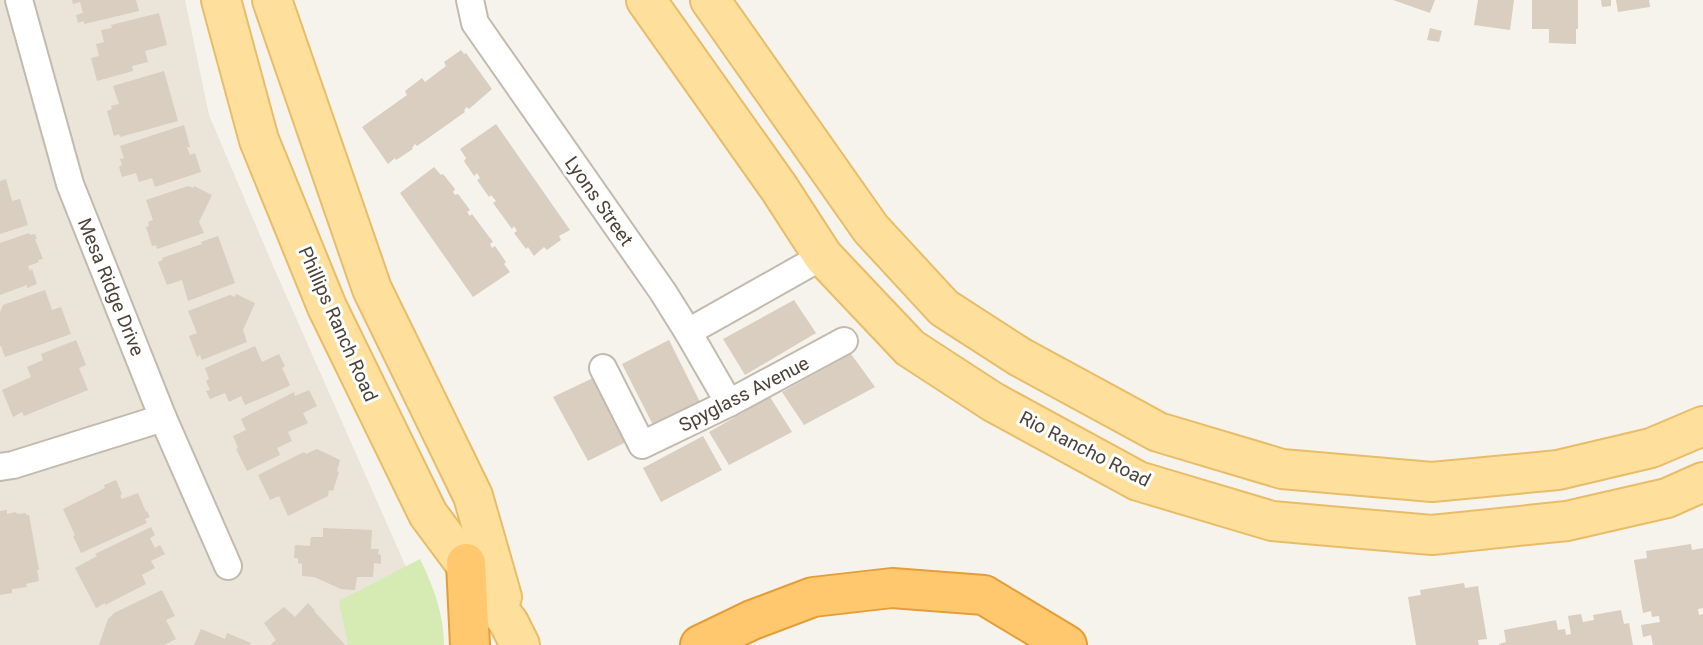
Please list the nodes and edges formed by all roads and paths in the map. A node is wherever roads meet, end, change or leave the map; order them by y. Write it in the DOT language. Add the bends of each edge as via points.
graph roads {
  1 [pos="19,0"];
  2 [pos="221,0"];
  3 [pos="272,0"];
  4 [pos="470,0"];
  5 [pos="646,0"];
  6 [pos="710,0"];
  7 [pos="871,229"];
  8 [pos="823,256"];
  9 [pos="688,332"];
  10 [pos="844,341"];
  11 [pos="603,368"];
  12 [pos="729,403"];
  13 [pos="163,418"];
  14 [pos="1703,426"];
  15 [pos="0,467"];
  16 [pos="1703,482"];
  17 [pos="466,563"];
  18 [pos="228,566"];
  19 [pos="514,634"];
  20 [pos="470,645"];
  21 [pos="700,645"];
  22 [pos="1067,645"];
  1 -- 13 [label="street, Mesa Ridge Drive" via="70,184"];
  2 -- 17 [label="main road, Phillips Ranch Road" via="260,140 327,307 428,514"];
  3 -- 19 [label="main road, Phillips Ranch Road" via="372,289 473,496"];
  4 -- 9 [label="street, Lyons Street" via="475,23"];
  5 -- 8 [label="main road, Rio Rancho Road"];
  6 -- 7 [label="main road"];
  7 -- 8 [label="main road"];
  7 -- 14 [label="main road" via="944,308 1020,357 1158,432 1282,469 1432,482 1558,470 1651,448"];
  8 -- 9 [label="street"];
  8 -- 16 [label="main road, Rio Rancho Road" via="909,348 993,402 1138,481 1272,521 1432,535 1567,522 1667,498"];
  9 -- 12 [label="street, Lyons Street"];
  10 -- 12 [label="street, Spyglass Avenue"];
  11 -- 12 [label="street, Spyglass Avenue" via="642,445"];
  13 -- 15 [label="street"];
  13 -- 18 [label="street, Mesa Ridge Drive"];
  17 -- 19 [label="main road, Phillips Ranch Road"];
  17 -- 20 [label="highway"];
  21 -- 22 [label="highway" via="813,597 892,588 984,595"];
}
